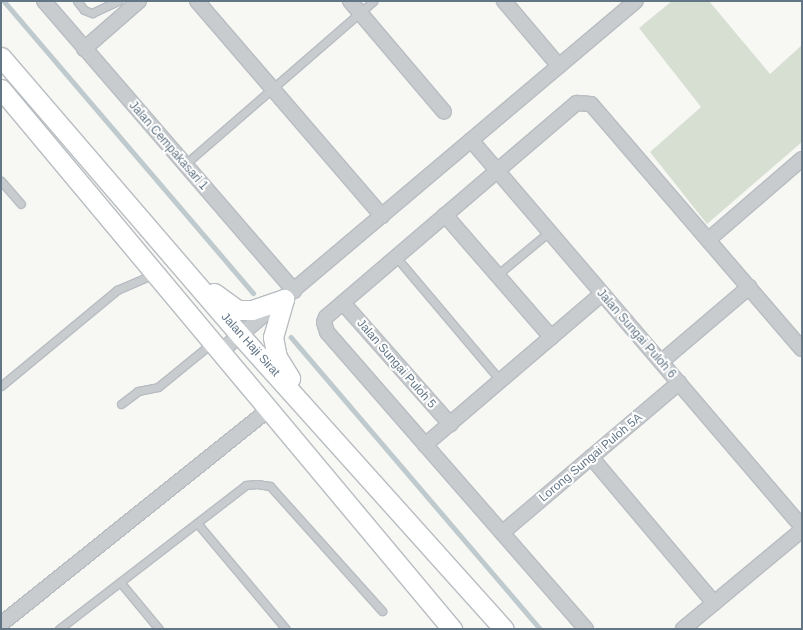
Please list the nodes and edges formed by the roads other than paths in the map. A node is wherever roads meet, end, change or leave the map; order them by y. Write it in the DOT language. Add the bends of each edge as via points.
graph roads {
  1 [pos="44,1"];
  2 [pos="77,1"];
  3 [pos="118,1"];
  4 [pos="139,1"];
  5 [pos="197,1"];
  6 [pos="350,1"];
  7 [pos="373,1"];
  8 [pos="504,1"];
  9 [pos="636,1"];
  10 [pos="360,13"];
  11 [pos="84,49"];
  12 [pos="1,57"];
  13 [pos="559,66"];
  14 [pos="272,88"];
  15 [pos="1,89"];
  16 [pos="444,112"];
  17 [pos="471,140"];
  18 [pos="802,159"];
  19 [pos="184,165"];
  20 [pos="497,171"];
  21 [pos="1,181"];
  22 [pos="124,200"];
  23 [pos="21,204"];
  24 [pos="445,215"];
  25 [pos="382,216"];
  26 [pos="549,232"];
  27 [pos="708,240"];
  28 [pos="396,256"];
  29 [pos="154,274"];
  30 [pos="497,275"];
  31 [pos="749,287"];
  32 [pos="602,294"];
  33 [pos="289,295"];
  34 [pos="343,303"];
  35 [pos="240,335"];
  36 [pos="551,337"];
  37 [pos="216,348"];
  38 [pos="802,349"];
  39 [pos="661,362"];
  40 [pos="500,380"];
  41 [pos="679,383"];
  42 [pos="1,386"];
  43 [pos="120,404"];
  44 [pos="269,409"];
  45 [pos="450,424"];
  46 [pos="425,445"];
  47 [pos="349,457"];
  48 [pos="591,457"];
  49 [pos="197,523"];
  50 [pos="802,527"];
  51 [pos="802,530"];
  52 [pos="503,532"];
  53 [pos="120,582"];
  54 [pos="714,603"];
  55 [pos="382,611"];
  56 [pos="1,624"];
  57 [pos="58,629"];
  58 [pos="159,629"];
  59 [pos="286,629"];
  60 [pos="452,629"];
  61 [pos="504,629"];
  62 [pos="586,629"];
  63 [pos="683,629"];
  1 -- 11 [label="street, Jalan Cempakasari 1"];
  2 -- 3 [label="lane" via="84,10 92,13"];
  4 -- 11 [label="street"];
  5 -- 14 [label="street"];
  6 -- 10 [label="street"];
  7 -- 10 [label="lane"];
  8 -- 13 [label="street"];
  9 -- 13 [label="street"];
  10 -- 14 [label="lane"];
  10 -- 16 [label="street"];
  11 -- 19 [label="street, Jalan Cempakasari 1"];
  12 -- 22 [label="main road, Jalan Haji Sirat"];
  13 -- 17 [label="street"];
  14 -- 19 [label="lane"];
  14 -- 25 [label="street"];
  15 -- 29 [label="main road"];
  17 -- 20 [label="street, Jalan Sungai Puloh 6"];
  17 -- 25 [label="street"];
  18 -- 27 [label="street"];
  19 -- 33 [label="street, Jalan Cempakasari 1"];
  20 -- 24 [label="street"];
  20 -- 26 [label="street, Jalan Sungai Puloh 6"];
  20 -- 27 [label="street" via="577,102 591,104"];
  21 -- 23 [label="lane"];
  22 -- 33 [label="main road" via="223,302 238,310 252,310"];
  22 -- 35 [label="main road, Jalan Haji Sirat"];
  24 -- 28 [label="street"];
  24 -- 30 [label="street"];
  25 -- 33 [label="street"];
  26 -- 30 [label="lane"];
  26 -- 32 [label="street, Jalan Sungai Puloh 6"];
  27 -- 31 [label="street"];
  28 -- 34 [label="street"];
  28 -- 40 [label="lane"];
  29 -- 37 [label="main road"];
  29 -- 42 [label="lane" via="117,290"];
  30 -- 36 [label="street"];
  31 -- 38 [label="street"];
  31 -- 39 [label="street"];
  32 -- 36 [label="street"];
  32 -- 39 [label="street, Jalan Sungai Puloh 6"];
  33 -- 35 [label="street"];
  33 -- 47 [label="main road" via="273,337 277,357 295,388"];
  34 -- 45 [label="street, Jalan Sungai Puloh 5"];
  34 -- 46 [label="street" via="326,317 324,322 327,332"];
  35 -- 37 [label="street"];
  35 -- 47 [label="main road, Jalan Haji Sirat"];
  36 -- 40 [label="street"];
  37 -- 43 [label="lane" via="158,387 138,391"];
  37 -- 44 [label="main road"];
  39 -- 41 [label="street, Jalan Sungai Puloh 6"];
  40 -- 45 [label="street"];
  41 -- 48 [label="street, Lorong Sungai Puloh 5A"];
  41 -- 50 [label="street, Jalan Sungai Puloh 6"];
  44 -- 56 [label="street"];
  44 -- 60 [label="main road"];
  45 -- 46 [label="street"];
  46 -- 52 [label="street"];
  47 -- 61 [label="main road, Jalan Haji Sirat"];
  48 -- 52 [label="street, Lorong Sungai Puloh 5A"];
  48 -- 54 [label="street"];
  49 -- 53 [label="lane"];
  49 -- 55 [label="lane" via="246,485 270,486"];
  49 -- 59 [label="lane"];
  51 -- 54 [label="street"];
  52 -- 62 [label="street"];
  53 -- 57 [label="lane"];
  53 -- 58 [label="lane"];
  54 -- 63 [label="street"];
}
